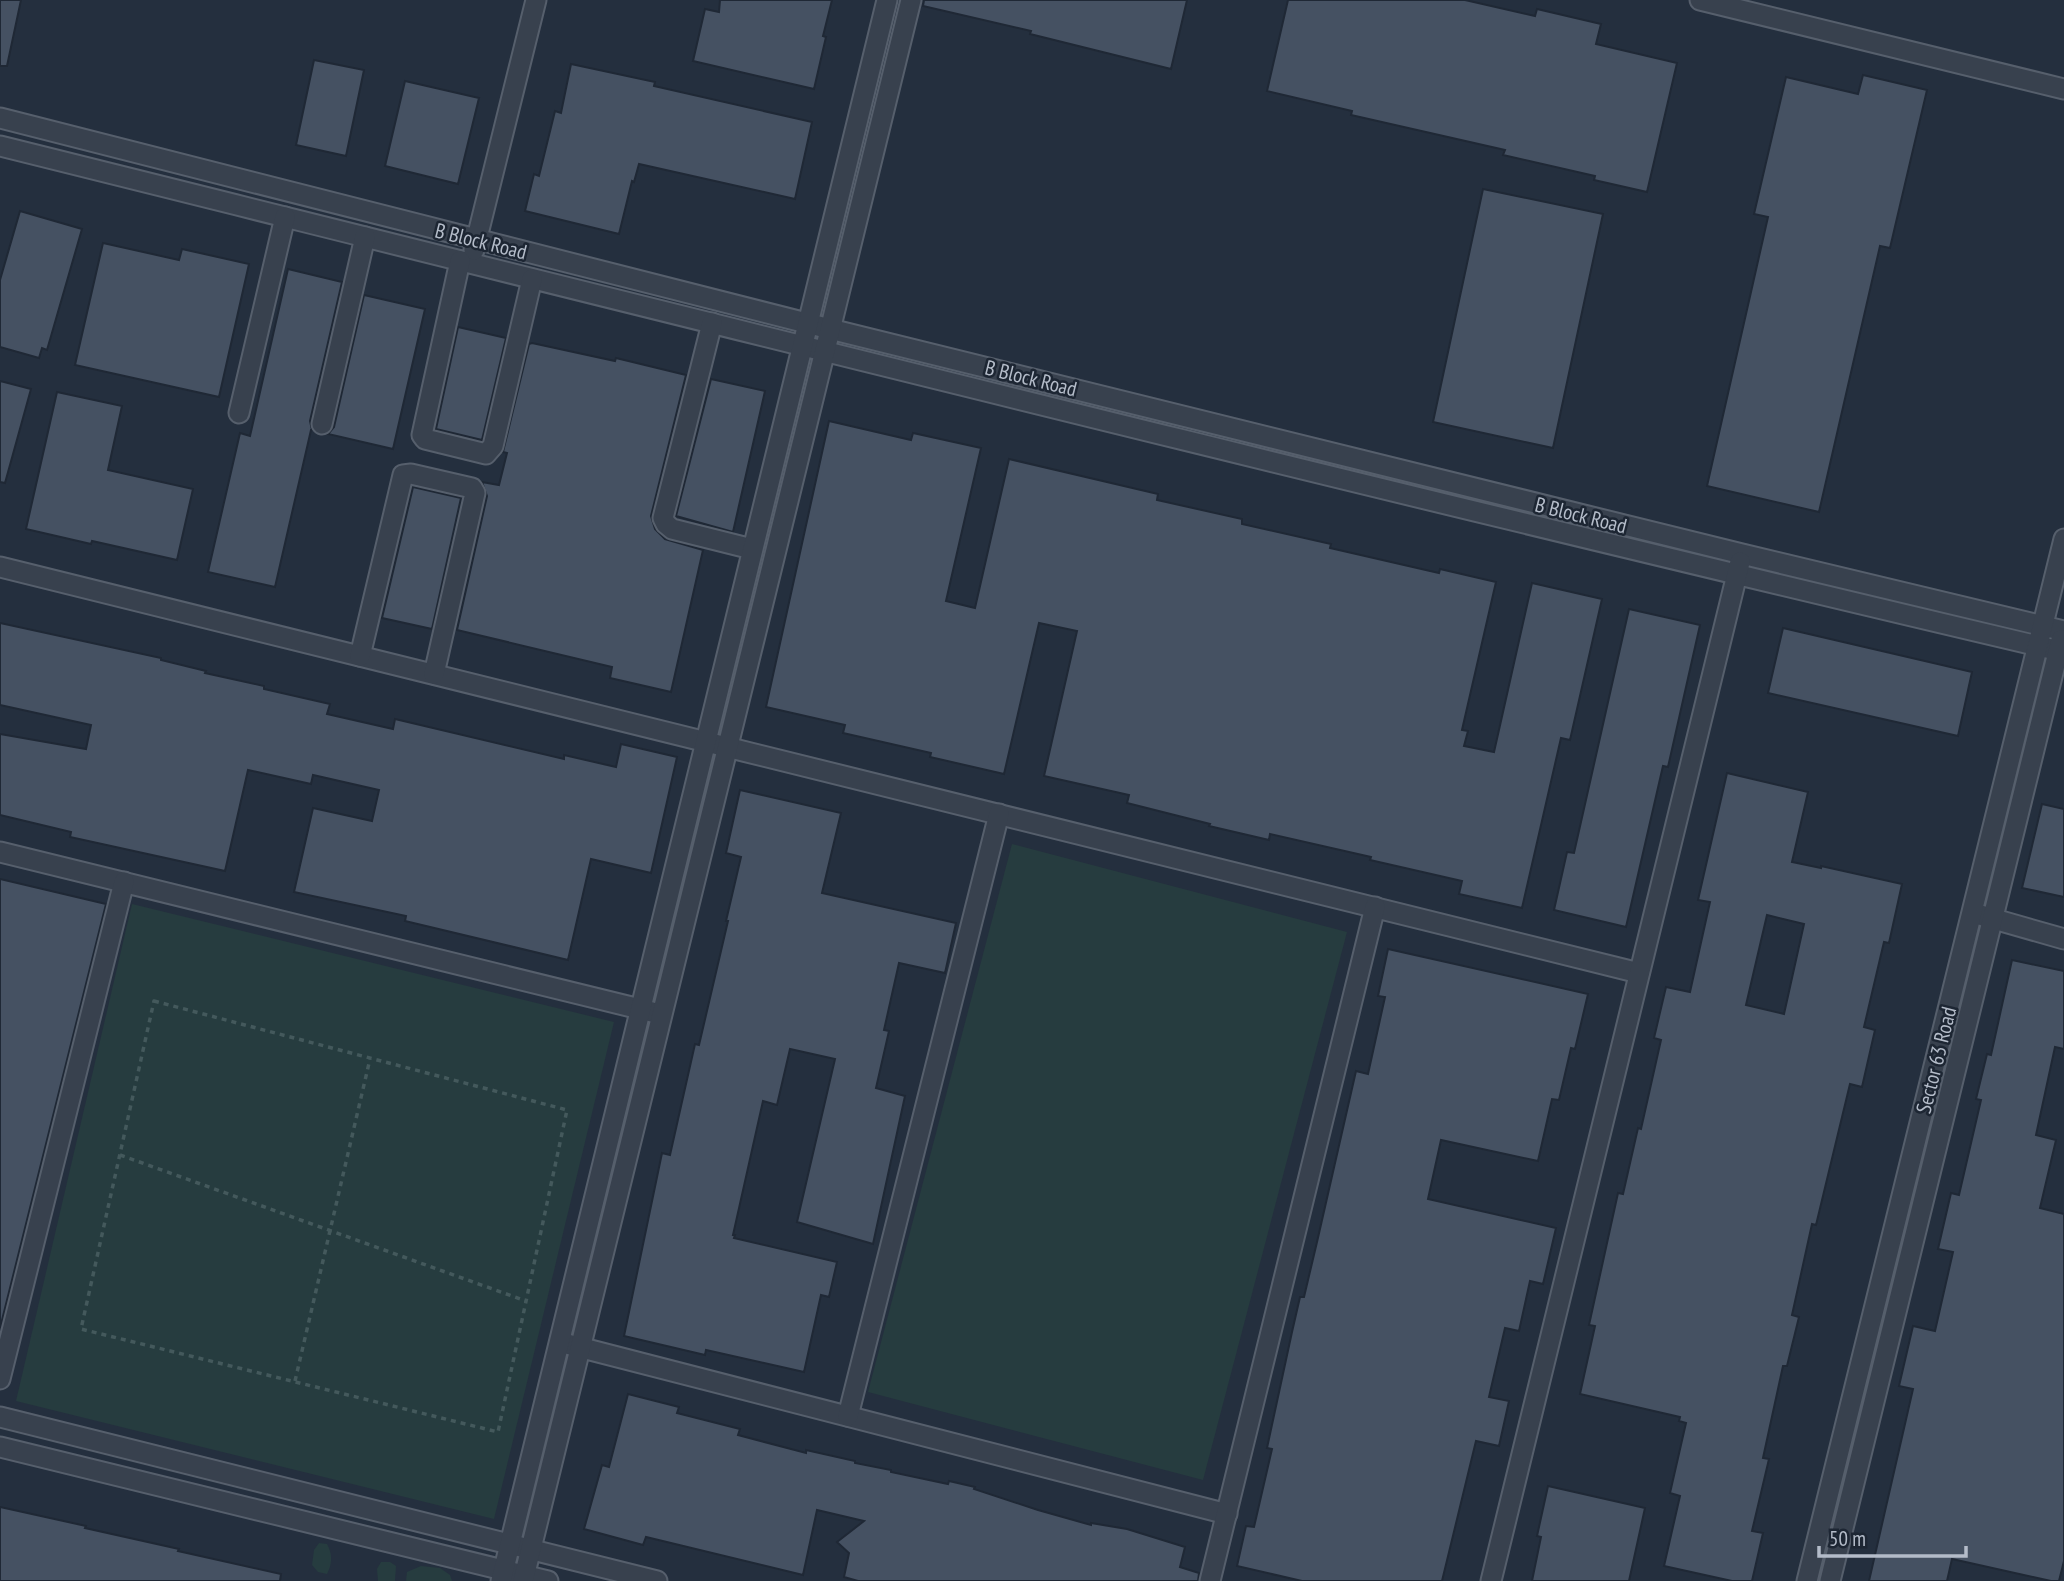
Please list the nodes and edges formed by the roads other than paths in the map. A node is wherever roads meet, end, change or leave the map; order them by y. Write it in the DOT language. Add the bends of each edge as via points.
graph roads {
  1 [pos="536,0"];
  2 [pos="887,0"];
  3 [pos="911,0"];
  4 [pos="1700,0"];
  5 [pos="2064,89"];
  6 [pos="0,118"];
  7 [pos="0,146"];
  8 [pos="285,217"];
  9 [pos="365,237"];
  10 [pos="477,240"];
  11 [pos="465,262"];
  12 [pos="532,279"];
  13 [pos="808,323"];
  14 [pos="712,324"];
  15 [pos="830,329"];
  16 [pos="803,346"];
  17 [pos="824,352"];
  18 [pos="239,413"];
  19 [pos="322,424"];
  20 [pos="2064,539"];
  21 [pos="752,549"];
  22 [pos="1742,554"];
  23 [pos="0,567"];
  24 [pos="1737,575"];
  25 [pos="2042,626"];
  26 [pos="2064,630"];
  27 [pos="2038,646"];
  28 [pos="2061,651"];
  29 [pos="360,656"];
  30 [pos="434,674"];
  31 [pos="706,742"];
  32 [pos="727,747"];
  33 [pos="999,814"];
  34 [pos="0,852"];
  35 [pos="124,882"];
  36 [pos="1375,907"];
  37 [pos="1972,914"];
  38 [pos="1993,918"];
  39 [pos="2064,939"];
  40 [pos="1639,973"];
  41 [pos="641,1009"];
  42 [pos="662,1014"];
  43 [pos="560,1342"];
  44 [pos="580,1347"];
  45 [pos="0,1379"];
  46 [pos="848,1416"];
  47 [pos="0,1417"];
  48 [pos="0,1447"];
  49 [pos="1227,1514"];
  50 [pos="510,1545"];
  51 [pos="530,1549"];
  52 [pos="502,1576"];
  53 [pos="523,1578"];
  54 [pos="548,1581"];
  55 [pos="657,1581"];
  56 [pos="1210,1581"];
  57 [pos="1491,1581"];
  58 [pos="1807,1581"];
  59 [pos="1830,1581"];
  1 -- 10 [label="street"];
  2 -- 13 [label="street"];
  3 -- 15 [label="street"];
  4 -- 5 [label="street"];
  6 -- 10 [label="street, B Block Road"];
  7 -- 8 [label="street, B Block Road"];
  8 -- 9 [label="street, B Block Road"];
  8 -- 18 [label="street"];
  9 -- 11 [label="street, B Block Road"];
  9 -- 19 [label="street"];
  10 -- 11 [label="street"];
  10 -- 13 [label="street, B Block Road"];
  11 -- 12 [label="street, B Block Road"];
  11 -- 12 [label="street" via="422,435 425,439 486,454 493,446"];
  12 -- 14 [label="street, B Block Road"];
  13 -- 15 [label="street, B Block Road"];
  13 -- 16 [label="street"];
  14 -- 16 [label="street, B Block Road"];
  14 -- 21 [label="street" via="663,518 672,529"];
  15 -- 17 [label="street"];
  15 -- 22 [label="street, B Block Road"];
  16 -- 17 [label="street, B Block Road"];
  16 -- 21 [label="street"];
  17 -- 24 [label="street, B Block Road"];
  17 -- 32 [label="street"];
  20 -- 25 [label="street, Sector 63 Road"];
  21 -- 31 [label="street"];
  22 -- 24 [label="street"];
  22 -- 25 [label="street, B Block Road"];
  23 -- 29 [label="street"];
  24 -- 27 [label="street, B Block Road"];
  24 -- 40 [label="street"];
  25 -- 26 [label="street, B Block Road"];
  25 -- 27 [label="street, Sector 63 Road"];
  26 -- 28 [label="street, Sector 63 Road"];
  27 -- 28 [label="street, B Block Road"];
  27 -- 37 [label="street, Sector 63 Road"];
  28 -- 38 [label="street, Sector 63 Road"];
  29 -- 30 [label="street"];
  29 -- 30 [label="street" via="403,475 462,485 475,493"];
  30 -- 31 [label="street"];
  31 -- 32 [label="street"];
  31 -- 41 [label="street"];
  32 -- 33 [label="street"];
  32 -- 42 [label="street"];
  33 -- 36 [label="street"];
  33 -- 46 [label="street"];
  34 -- 35 [label="street"];
  35 -- 41 [label="street"];
  35 -- 45 [label="street"];
  36 -- 40 [label="street"];
  36 -- 49 [label="street"];
  37 -- 38 [label="street"];
  37 -- 58 [label="street, Sector 63 Road"];
  38 -- 39 [label="street"];
  38 -- 59 [label="street, Sector 63 Road"];
  40 -- 57 [label="street"];
  41 -- 42 [label="street"];
  41 -- 43 [label="street"];
  42 -- 44 [label="street"];
  43 -- 44 [label="street"];
  43 -- 50 [label="street"];
  44 -- 46 [label="street"];
  44 -- 51 [label="street"];
  46 -- 49 [label="street"];
  47 -- 50 [label="street"];
  48 -- 52 [label="street"];
  49 -- 56 [label="street"];
  50 -- 51 [label="street"];
  50 -- 52 [label="street"];
  51 -- 53 [label="street"];
  51 -- 55 [label="street"];
  52 -- 53 [label="street"];
  53 -- 54 [label="street"];
}
